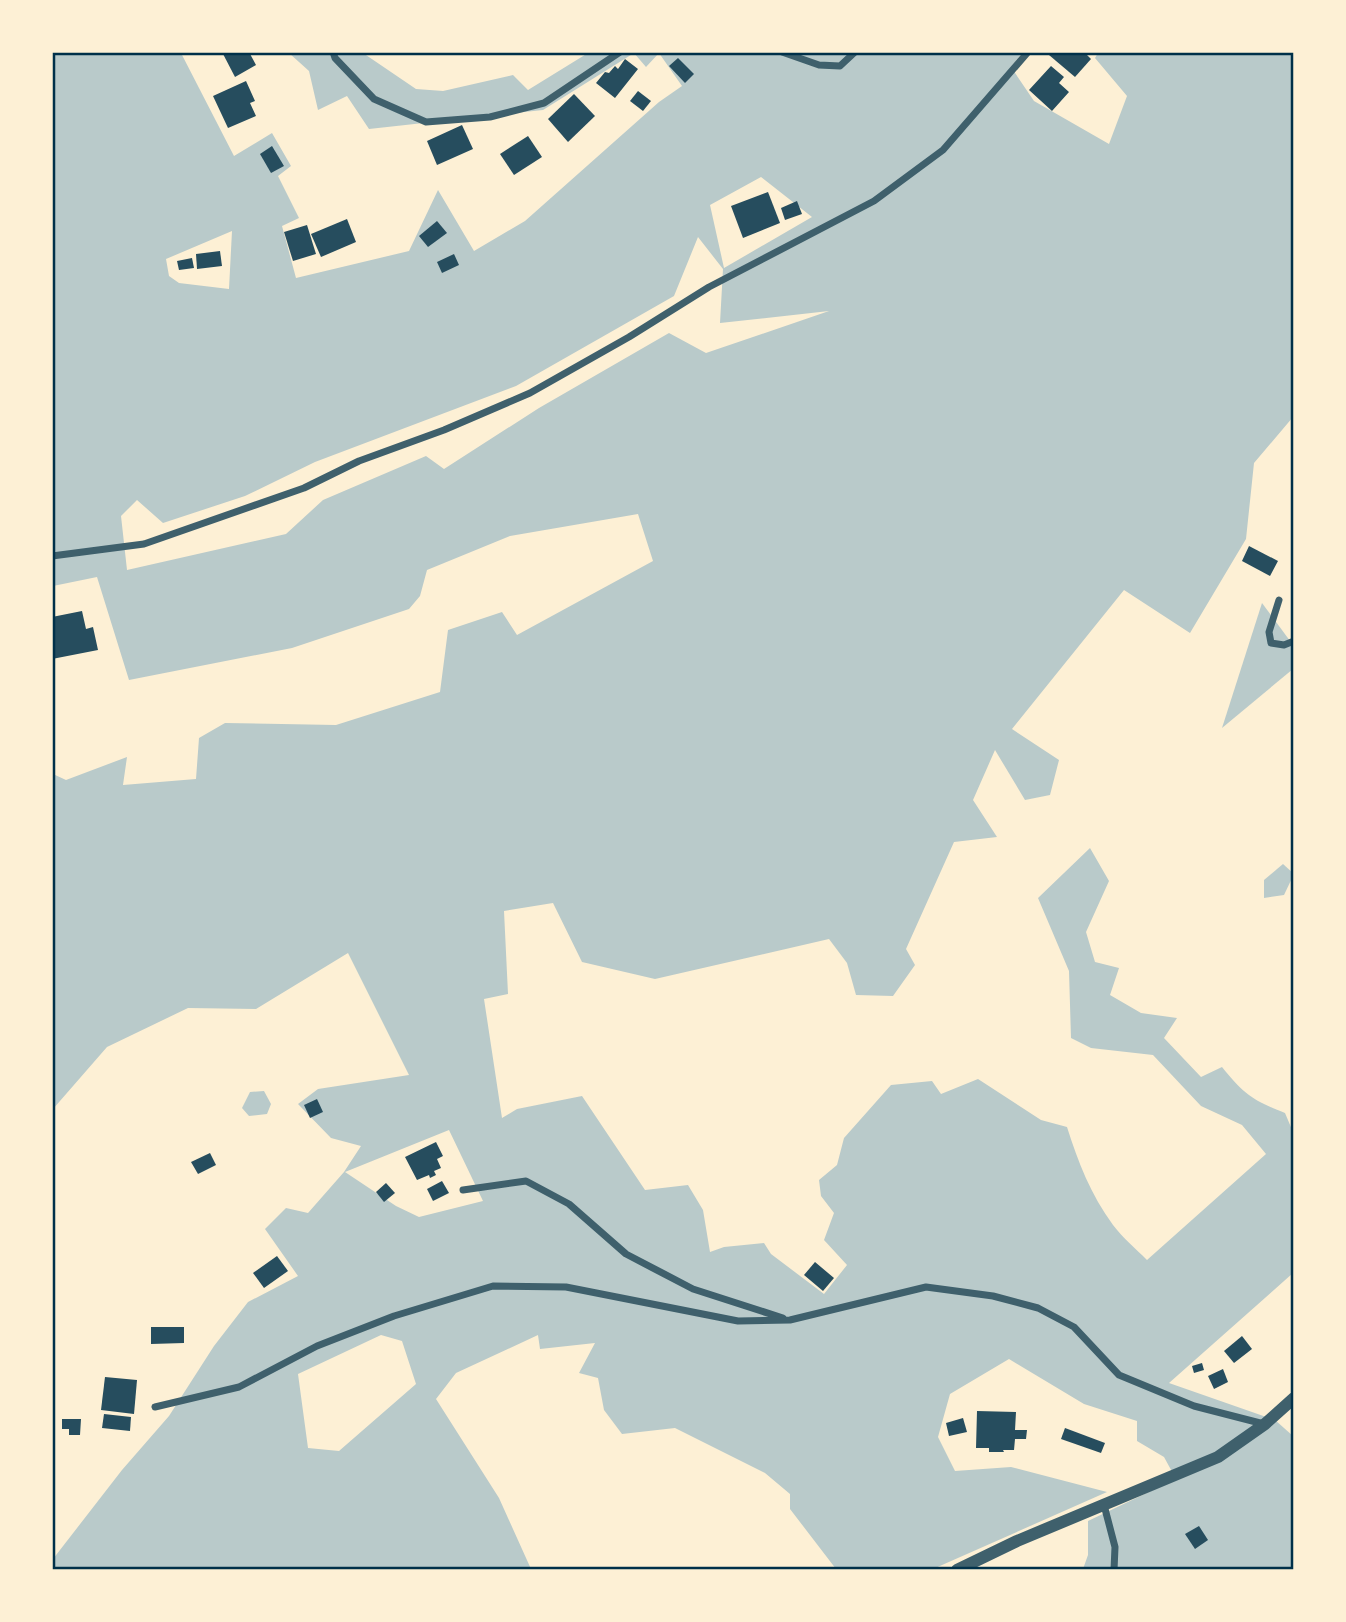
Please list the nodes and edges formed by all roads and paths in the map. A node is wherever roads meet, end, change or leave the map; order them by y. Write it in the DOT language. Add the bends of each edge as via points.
graph roads {
  1 [pos="333,52"];
  2 [pos="620,52"];
  3 [pos="782,52"];
  4 [pos="855,52"];
  5 [pos="1028,52"];
  6 [pos="52,556"];
  7 [pos="1279,600"];
  8 [pos="1293,641"];
  9 [pos="463,1190"];
  10 [pos="790,1320"];
  11 [pos="1293,1398"];
  12 [pos="155,1407"];
  13 [pos="1265,1424"];
  14 [pos="1104,1505"];
  15 [pos="957,1570"];
  16 [pos="1114,1570"];
  1 -- 2 [label="street" via="374,99 426,122 490,117 544,103"];
  3 -- 4 [label="street" via="819,65 840,66"];
  5 -- 6 [label="street" via="943,150 874,201 709,287 530,393 359,461 304,488 144,544"];
  7 -- 8 [label="street" via="1269,632 1271,643"];
  9 -- 10 [label="street" via="526,1181 569,1204 625,1254 693,1289"];
  10 -- 12 [label="street" via="738,1321 566,1287 494,1286 394,1316 317,1346 239,1387"];
  10 -- 13 [label="street" via="926,1287 993,1296 1038,1308 1074,1327 1119,1375 1194,1406"];
  11 -- 13 [label="street"];
  13 -- 14 [label="street" via="1218,1457"];
  14 -- 15 [label="street"];
  14 -- 16 [label="street" via="1115,1548"];
}
